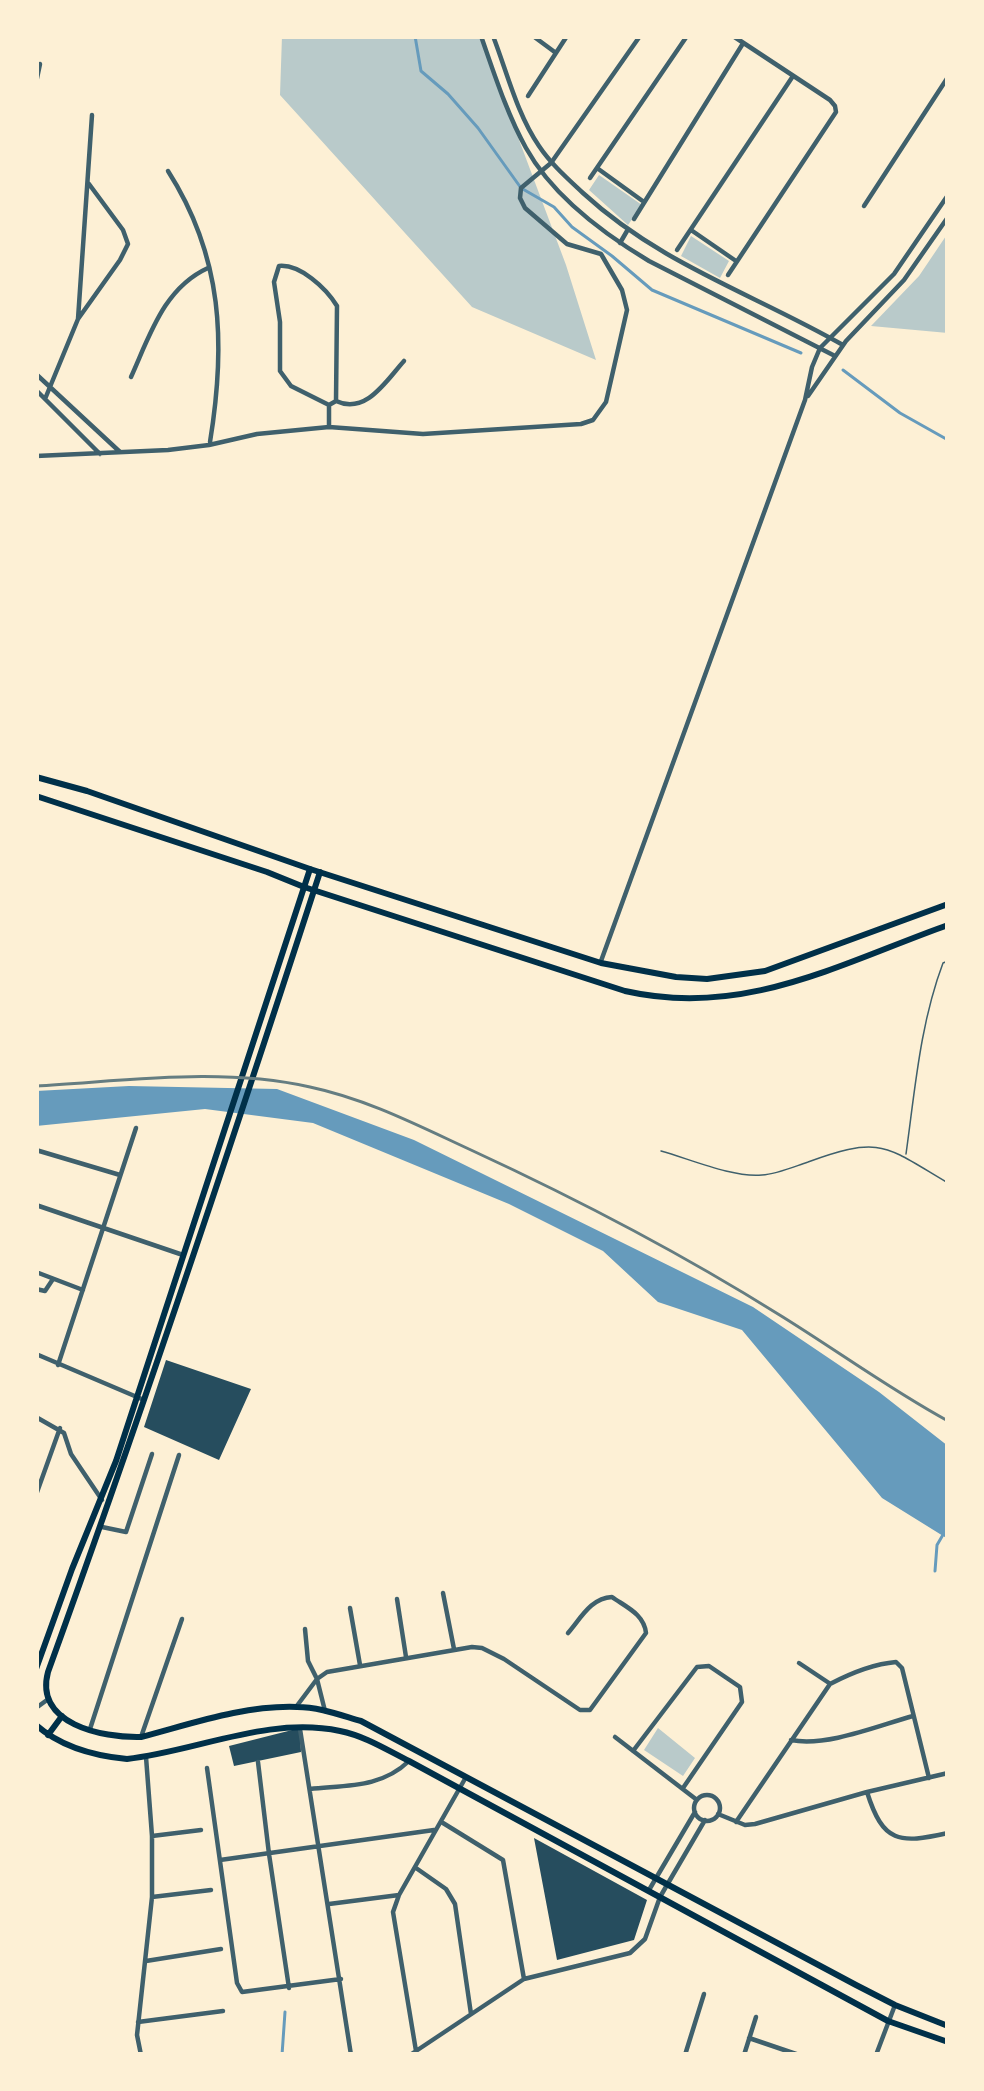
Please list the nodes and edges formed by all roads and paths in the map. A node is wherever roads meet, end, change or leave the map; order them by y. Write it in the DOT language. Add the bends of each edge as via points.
graph roads {
  1 [pos="481,36"];
  2 [pos="493,36"];
  3 [pos="533,36"];
  4 [pos="567,36"];
  5 [pos="640,36"];
  6 [pos="686,36"];
  7 [pos="733,36"];
  8 [pos="743,43"];
  9 [pos="556,53"];
  10 [pos="40,64"];
  11 [pos="793,76"];
  12 [pos="948,77"];
  13 [pos="36,83"];
  14 [pos="528,96"];
  15 [pos="519,106"];
  16 [pos="92,115"];
  17 [pos="512,116"];
  18 [pos="551,163"];
  19 [pos="597,168"];
  20 [pos="168,171"];
  21 [pos="542,171"];
  22 [pos="590,178"];
  23 [pos="86,181"];
  24 [pos="948,195"];
  25 [pos="644,202"];
  26 [pos="864,206"];
  27 [pos="948,217"];
  28 [pos="634,219"];
  29 [pos="690,230"];
  30 [pos="627,231"];
  31 [pos="620,243"];
  32 [pos="677,250"];
  33 [pos="672,258"];
  34 [pos="736,261"];
  35 [pos="210,268"];
  36 [pos="666,269"];
  37 [pos="728,275"];
  38 [pos="722,284"];
  39 [pos="716,295"];
  40 [pos="78,319"];
  41 [pos="829,337"];
  42 [pos="843,345"];
  43 [pos="820,348"];
  44 [pos="835,356"];
  45 [pos="404,361"];
  46 [pos="36,374"];
  47 [pos="131,377"];
  48 [pos="51,387"];
  49 [pos="36,390"];
  50 [pos="45,399"];
  51 [pos="805,400"];
  52 [pos="336,401"];
  53 [pos="328,405"];
  54 [pos="329,427"];
  55 [pos="209,445"];
  56 [pos="120,452"];
  57 [pos="101,454"];
  58 [pos="36,456"];
  59 [pos="36,777"];
  60 [pos="36,796"];
  61 [pos="310,869"];
  62 [pos="320,872"];
  63 [pos="304,887"];
  64 [pos="314,890"];
  65 [pos="948,904"];
  66 [pos="948,925"];
  67 [pos="948,961"];
  68 [pos="601,963"];
  69 [pos="136,1128"];
  70 [pos="36,1150"];
  71 [pos="661,1151"];
  72 [pos="906,1156"];
  73 [pos="120,1175"];
  74 [pos="948,1183"];
  75 [pos="36,1205"];
  76 [pos="103,1227"];
  77 [pos="183,1255"];
  78 [pos="36,1271"];
  79 [pos="53,1278"];
  80 [pos="36,1289"];
  81 [pos="83,1289"];
  82 [pos="36,1354"];
  83 [pos="58,1365"];
  84 [pos="140,1398"];
  85 [pos="36,1417"];
  86 [pos="59,1428"];
  87 [pos="152,1454"];
  88 [pos="179,1455"];
  89 [pos="36,1495"];
  90 [pos="102,1500"];
  91 [pos="102,1526"];
  92 [pos="443,1593"];
  93 [pos="397,1599"];
  94 [pos="350,1608"];
  95 [pos="182,1618"];
  96 [pos="304,1629"];
  97 [pos="568,1633"];
  98 [pos="454,1649"];
  99 [pos="406,1658"];
  100 [pos="799,1664"];
  101 [pos="361,1665"];
  102 [pos="36,1669"];
  103 [pos="317,1679"];
  104 [pos="830,1684"];
  105 [pos="47,1700"];
  106 [pos="296,1707"];
  107 [pos="36,1708"];
  108 [pos="325,1711"];
  109 [pos="62,1716"];
  110 [pos="914,1716"];
  111 [pos="36,1725"];
  112 [pos="300,1728"];
  113 [pos="89,1730"];
  114 [pos="47,1735"];
  115 [pos="615,1736"];
  116 [pos="141,1737"];
  117 [pos="791,1740"];
  118 [pos="634,1751"];
  119 [pos="146,1757"];
  120 [pos="409,1761"];
  121 [pos="258,1762"];
  122 [pos="207,1768"];
  123 [pos="948,1773"];
  124 [pos="467,1776"];
  125 [pos="929,1778"];
  126 [pos="683,1788"];
  127 [pos="460,1789"];
  128 [pos="310,1790"];
  129 [pos="867,1792"];
  130 [pos="697,1800"];
  131 [pos="695,1812"];
  132 [pos="718,1814"];
  133 [pos="705,1820"];
  134 [pos="441,1822"];
  135 [pos="736,1822"];
  136 [pos="201,1830"];
  137 [pos="436,1830"];
  138 [pos="948,1833"];
  139 [pos="152,1836"];
  140 [pos="319,1846"];
  141 [pos="268,1854"];
  142 [pos="220,1860"];
  143 [pos="416,1868"];
  144 [pos="657,1877"];
  145 [pos="668,1883"];
  146 [pos="649,1890"];
  147 [pos="212,1891"];
  148 [pos="399,1895"];
  149 [pos="152,1897"];
  150 [pos="660,1898"];
  151 [pos="329,1904"];
  152 [pos="221,1949"];
  153 [pos="146,1960"];
  154 [pos="341,1979"];
  155 [pos="524,1979"];
  156 [pos="290,1988"];
  157 [pos="704,1994"];
  158 [pos="896,2005"];
  159 [pos="223,2011"];
  160 [pos="471,2014"];
  161 [pos="756,2017"];
  162 [pos="888,2021"];
  163 [pos="138,2022"];
  164 [pos="948,2026"];
  165 [pos="749,2038"];
  166 [pos="948,2042"];
  167 [pos="413,2053"];
  168 [pos="142,2055"];
  169 [pos="351,2055"];
  170 [pos="686,2055"];
  171 [pos="744,2055"];
  172 [pos="799,2055"];
  173 [pos="876,2055"];
  1 -- 17 [label="street"];
  2 -- 15 [label="street"];
  3 -- 9 [label="street"];
  4 -- 9 [label="street"];
  5 -- 18 [label="street"];
  6 -- 19 [label="street"];
  7 -- 8 [label="street"];
  8 -- 11 [label="street"];
  8 -- 25 [label="street"];
  9 -- 14 [label="street"];
  10 -- 13 [label="street"];
  11 -- 29 [label="street"];
  11 -- 34 [label="street" via="836,106"];
  12 -- 26 [label="street"];
  15 -- 17 [label="street"];
  15 -- 18 [label="street"];
  16 -- 23 [label="street"];
  17 -- 21 [label="street"];
  18 -- 21 [label="street"];
  18 -- 30 [label="street"];
  19 -- 22 [label="street"];
  19 -- 25 [label="street"];
  20 -- 35 [label="street"];
  21 -- 31 [label="street"];
  21 -- 54 [label="street" via="521,188 525,208 568,244 601,254 626,300 602,411 581,424 423,434"];
  23 -- 40 [label="street"];
  23 -- 40 [label="street" via="128,244"];
  24 -- 41 [label="street" via="894,274"];
  25 -- 28 [label="street"];
  27 -- 42 [label="street"];
  29 -- 32 [label="street"];
  29 -- 34 [label="street"];
  30 -- 31 [label="street"];
  30 -- 33 [label="street"];
  31 -- 36 [label="street"];
  33 -- 36 [label="street"];
  33 -- 38 [label="street"];
  34 -- 37 [label="street"];
  35 -- 47 [label="street" via="174,292"];
  35 -- 55 [label="street" via="220,340"];
  36 -- 39 [label="street"];
  38 -- 39 [label="street"];
  38 -- 41 [label="street"];
  39 -- 43 [label="street"];
  40 -- 48 [label="street"];
  41 -- 42 [label="street"];
  41 -- 43 [label="street"];
  42 -- 44 [label="street"];
  43 -- 44 [label="street"];
  43 -- 51 [label="street"];
  44 -- 51 [label="street"];
  45 -- 52 [label="street" via="362,403"];
  46 -- 48 [label="street"];
  48 -- 50 [label="street"];
  48 -- 56 [label="street"];
  49 -- 50 [label="street"];
  50 -- 57 [label="street"];
  51 -- 68 [label="street"];
  52 -- 53 [label="street"];
  52 -- 53 [label="street" via="335,301 297,267 279,266 280,371"];
  53 -- 54 [label="street"];
  54 -- 55 [label="street"];
  55 -- 56 [label="street"];
  56 -- 57 [label="street"];
  57 -- 58 [label="street"];
  59 -- 61 [label="main road"];
  60 -- 63 [label="main road"];
  61 -- 62 [label="main road"];
  61 -- 63 [label="main road"];
  62 -- 64 [label="main road"];
  62 -- 68 [label="main road"];
  63 -- 64 [label="main road"];
  63 -- 77 [label="main road"];
  64 -- 66 [label="main road" via="626,991 674,999 765,991"];
  64 -- 84 [label="main road"];
  65 -- 68 [label="main road" via="741,976 676,977"];
  67 -- 72 [label="lane" via="920,1046"];
  69 -- 73 [label="street"];
  70 -- 73 [label="street"];
  71 -- 72 [label="lane" via="761,1176 859,1147"];
  72 -- 74 [label="lane"];
  73 -- 76 [label="street"];
  75 -- 76 [label="street"];
  76 -- 77 [label="street"];
  76 -- 81 [label="street"];
  77 -- 84 [label="main road"];
  78 -- 79 [label="street"];
  79 -- 80 [label="street" via="48,1289"];
  79 -- 81 [label="street"];
  81 -- 83 [label="street"];
  82 -- 83 [label="street"];
  83 -- 84 [label="street"];
  84 -- 90 [label="main road"];
  84 -- 91 [label="main road"];
  85 -- 86 [label="street"];
  86 -- 89 [label="street"];
  86 -- 90 [label="street"];
  87 -- 91 [label="street" via="126,1532"];
  88 -- 113 [label="street"];
  90 -- 102 [label="main road"];
  91 -- 105 [label="main road" via="48,1672"];
  92 -- 98 [label="street"];
  93 -- 99 [label="street"];
  94 -- 101 [label="street"];
  95 -- 116 [label="street"];
  96 -- 103 [label="street"];
  97 -- 98 [label="street" via="607,1596 646,1628 590,1710 493,1653"];
  98 -- 99 [label="street"];
  99 -- 101 [label="street"];
  100 -- 104 [label="street"];
  101 -- 103 [label="street"];
  103 -- 106 [label="street"];
  103 -- 108 [label="street"];
  104 -- 110 [label="street" via="896,1662"];
  104 -- 117 [label="street"];
  105 -- 107 [label="street"];
  105 -- 109 [label="main road"];
  106 -- 108 [label="main road"];
  106 -- 116 [label="main road"];
  108 -- 124 [label="main road" via="379,1729"];
  109 -- 113 [label="main road"];
  109 -- 114 [label="main road"];
  110 -- 117 [label="street" via="824,1740"];
  110 -- 125 [label="street"];
  111 -- 114 [label="main road"];
  112 -- 119 [label="main road"];
  112 -- 120 [label="main road" via="338,1730"];
  112 -- 128 [label="street"];
  113 -- 116 [label="main road"];
  114 -- 119 [label="main road" via="110,1757"];
  115 -- 118 [label="street"];
  117 -- 135 [label="street"];
  118 -- 126 [label="street"];
  118 -- 126 [label="street" via="697,1667 709,1666 740,1688 742,1702"];
  119 -- 139 [label="street"];
  120 -- 127 [label="main road"];
  120 -- 128 [label="street" via="382,1780"];
  121 -- 141 [label="street"];
  122 -- 142 [label="street"];
  123 -- 125 [label="street"];
  124 -- 127 [label="street"];
  124 -- 144 [label="main road"];
  125 -- 129 [label="street"];
  126 -- 130 [label="street"];
  127 -- 134 [label="street"];
  127 -- 146 [label="main road"];
  128 -- 140 [label="street"];
  129 -- 135 [label="street" via="755,1824"];
  129 -- 138 [label="street" via="880,1824 897,1837"];
  130 -- 131 [label="street"];
  130 -- 132 [label="street" via="714,1797"];
  131 -- 133 [label="street"];
  131 -- 144 [label="street"];
  132 -- 133 [label="street"];
  132 -- 135 [label="street"];
  133 -- 145 [label="street"];
  134 -- 137 [label="street"];
  134 -- 155 [label="street" via="503,1860"];
  136 -- 139 [label="street"];
  137 -- 140 [label="street"];
  137 -- 143 [label="street"];
  139 -- 149 [label="street"];
  140 -- 141 [label="street"];
  140 -- 151 [label="street"];
  141 -- 142 [label="street"];
  141 -- 156 [label="street"];
  142 -- 156 [label="street" via="237,1983 242,1992"];
  143 -- 148 [label="street"];
  143 -- 160 [label="street" via="455,1904"];
  144 -- 145 [label="main road"];
  144 -- 146 [label="street"];
  145 -- 150 [label="street"];
  145 -- 158 [label="main road"];
  146 -- 150 [label="main road"];
  147 -- 149 [label="street"];
  148 -- 151 [label="street"];
  148 -- 167 [label="street" via="393,1912"];
  149 -- 153 [label="street"];
  150 -- 155 [label="street" via="645,1940 629,1953"];
  150 -- 162 [label="main road"];
  151 -- 154 [label="street"];
  152 -- 153 [label="street"];
  153 -- 163 [label="street"];
  154 -- 156 [label="street"];
  154 -- 169 [label="street"];
  155 -- 160 [label="street"];
  157 -- 170 [label="street"];
  158 -- 162 [label="street"];
  158 -- 164 [label="main road"];
  159 -- 163 [label="street"];
  160 -- 167 [label="street"];
  161 -- 165 [label="street"];
  162 -- 166 [label="main road"];
  162 -- 173 [label="street"];
  163 -- 168 [label="street"];
  165 -- 171 [label="street"];
  165 -- 172 [label="street"];
}
